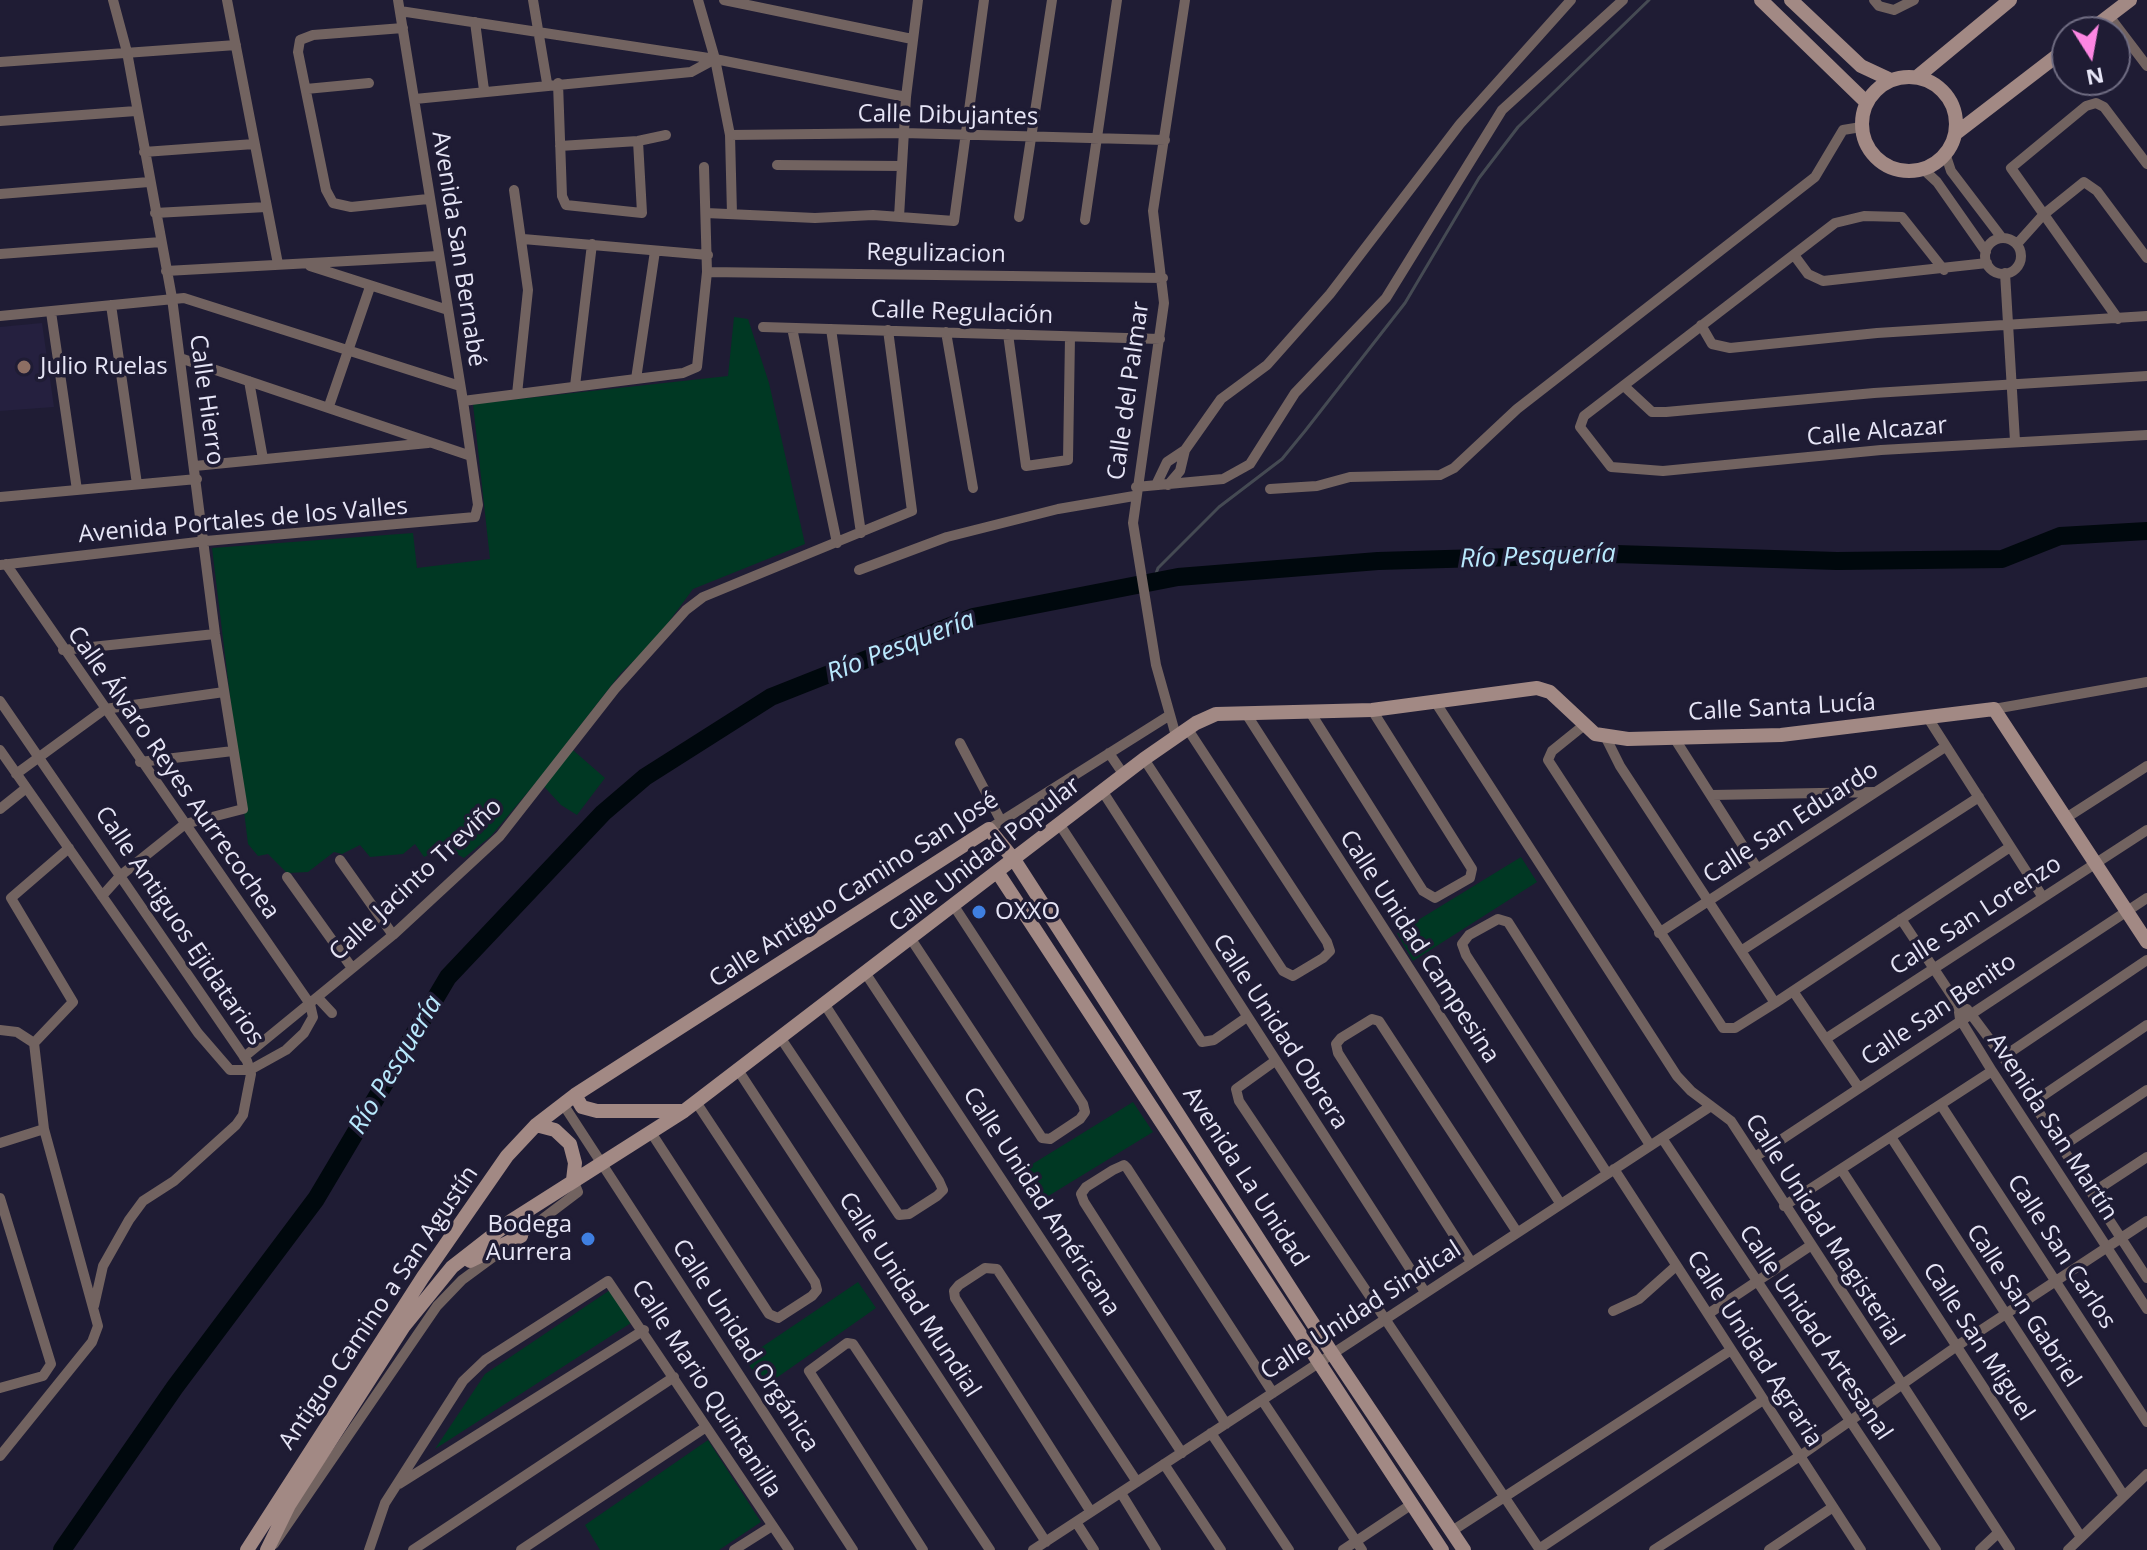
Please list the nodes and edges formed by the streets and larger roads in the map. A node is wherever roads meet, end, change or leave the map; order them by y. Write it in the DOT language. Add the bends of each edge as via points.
graph roads {
  1 [pos="113,0"];
  2 [pos="227,0"];
  3 [pos="533,0"];
  4 [pos="698,0"];
  5 [pos="724,0"];
  6 [pos="918,0"];
  7 [pos="983,0"];
  8 [pos="1052,0"];
  9 [pos="1117,0"];
  10 [pos="1185,0"];
  11 [pos="1571,0"];
  12 [pos="1623,0"];
  13 [pos="1761,0"];
  14 [pos="1791,0"];
  15 [pos="1914,0"];
  16 [pos="2010,0"];
  17 [pos="2130,0"];
  18 [pos="1876,3"];
  19 [pos="399,6"];
  20 [pos="2109,16"];
  21 [pos="475,22"];
  22 [pos="403,28"];
  23 [pos="536,30"];
  24 [pos="912,39"];
  25 [pos="2131,43"];
  26 [pos="236,45"];
  27 [pos="127,52"];
  28 [pos="715,59"];
  29 [pos="2051,60"];
  30 [pos="0,62"];
  31 [pos="2146,62"];
  32 [pos="1917,77"];
  33 [pos="1891,80"];
  34 [pos="369,83"];
  35 [pos="552,83"];
  36 [pos="306,89"];
  37 [pos="484,90"];
  38 [pos="906,97"];
  39 [pos="415,99"];
  40 [pos="1866,102"];
  41 [pos="136,111"];
  42 [pos="0,121"];
  43 [pos="1861,127"];
  44 [pos="903,133"];
  45 [pos="1955,134"];
  46 [pos="666,135"];
  47 [pos="730,135"];
  48 [pos="966,136"];
  49 [pos="1030,137"];
  50 [pos="1098,138"];
  51 [pos="1165,140"];
  52 [pos="638,141"];
  53 [pos="254,144"];
  54 [pos="560,146"];
  55 [pos="144,152"];
  56 [pos="1945,153"];
  57 [pos="2147,164"];
  58 [pos="777,165"];
  59 [pos="902,166"];
  60 [pos="704,167"];
  61 [pos="1923,169"];
  62 [pos="1951,171"];
  63 [pos="149,182"];
  64 [pos="1937,182"];
  65 [pos="514,190"];
  66 [pos="0,194"];
  67 [pos="428,199"];
  68 [pos="266,207"];
  69 [pos="155,213"];
  70 [pos="706,213"];
  71 [pos="732,214"];
  72 [pos="2043,215"];
  73 [pos="899,217"];
  74 [pos="1019,217"];
  75 [pos="1085,220"];
  76 [pos="2002,238"];
  77 [pos="523,239"];
  78 [pos="161,242"];
  79 [pos="592,244"];
  80 [pos="2017,244"];
  81 [pos="655,251"];
  82 [pos="0,254"];
  83 [pos="708,255"];
  84 [pos="1794,255"];
  85 [pos="438,256"];
  86 [pos="1987,258"];
  87 [pos="2147,258"];
  88 [pos="305,263"];
  89 [pos="278,264"];
  90 [pos="1944,270"];
  91 [pos="166,271"];
  92 [pos="707,272"];
  93 [pos="2005,273"];
  94 [pos="1163,278"];
  95 [pos="370,287"];
  96 [pos="172,298"];
  97 [pos="111,305"];
  98 [pos="448,310"];
  99 [pos="51,312"];
  100 [pos="0,316"];
  101 [pos="2147,316"];
  102 [pos="2118,319"];
  103 [pos="2007,324"];
  104 [pos="1701,325"];
  105 [pos="763,327"];
  106 [pos="792,328"];
  107 [pos="831,329"];
  108 [pos="888,330"];
  109 [pos="946,332"];
  110 [pos="1008,334"];
  111 [pos="1070,337"];
  112 [pos="1160,339"];
  113 [pos="346,352"];
  114 [pos="180,358"];
  115 [pos="2147,376"];
  116 [pos="636,379"];
  117 [pos="249,381"];
  118 [pos="2010,385"];
  119 [pos="460,386"];
  120 [pos="575,386"];
  121 [pos="1624,386"];
  122 [pos="517,394"];
  123 [pos="463,401"];
  124 [pos="329,406"];
  125 [pos="2147,435"];
  126 [pos="2015,441"];
  127 [pos="432,442"];
  128 [pos="471,456"];
  129 [pos="263,459"];
  130 [pos="195,466"];
  131 [pos="197,479"];
  132 [pos="137,484"];
  133 [pos="1162,485"];
  134 [pos="973,488"];
  135 [pos="1270,489"];
  136 [pos="77,490"];
  137 [pos="1135,492"];
  138 [pos="0,497"];
  139 [pos="478,505"];
  140 [pos="861,533"];
  141 [pos="206,541"];
  142 [pos="837,543"];
  143 [pos="3,565"];
  144 [pos="859,570"];
  145 [pos="215,634"];
  146 [pos="63,650"];
  147 [pos="2147,682"];
  148 [pos="224,692"];
  149 [pos="0,701"];
  150 [pos="1436,703"];
  151 [pos="105,709"];
  152 [pos="1994,709"];
  153 [pos="1372,710"];
  154 [pos="1245,712"];
  155 [pos="1310,712"];
  156 [pos="1170,715"];
  157 [pos="1928,718"];
  158 [pos="1583,726"];
  159 [pos="1181,732"];
  160 [pos="1673,736"];
  161 [pos="1606,738"];
  162 [pos="960,743"];
  163 [pos="1945,747"];
  164 [pos="0,750"];
  165 [pos="233,751"];
  166 [pos="1109,753"];
  167 [pos="39,757"];
  168 [pos="1144,759"];
  169 [pos="140,762"];
  170 [pos="2147,766"];
  171 [pos="16,774"];
  172 [pos="1124,775"];
  173 [pos="25,789"];
  174 [pos="1103,792"];
  175 [pos="1875,792"];
  176 [pos="1712,795"];
  177 [pos="1979,797"];
  178 [pos="0,809"];
  179 [pos="2066,818"];
  180 [pos="185,824"];
  181 [pos="995,825"];
  182 [pos="1060,825"];
  183 [pos="2147,830"];
  184 [pos="2010,847"];
  185 [pos="69,848"];
  186 [pos="340,860"];
  187 [pos="1015,861"];
  188 [pos="2095,863"];
  189 [pos="1757,868"];
  190 [pos="998,873"];
  191 [pos="120,876"];
  192 [pos="287,877"];
  193 [pos="102,896"];
  194 [pos="2042,896"];
  195 [pos="2147,898"];
  196 [pos="1709,900"];
  197 [pos="954,906"];
  198 [pos="2127,911"];
  199 [pos="1901,919"];
  200 [pos="1659,933"];
  201 [pos="393,935"];
  202 [pos="911,939"];
  203 [pos="2147,942"];
  204 [pos="1741,951"];
  205 [pos="2147,960"];
  206 [pos="352,968"];
  207 [pos="1933,968"];
  208 [pos="866,974"];
  209 [pos="1793,991"];
  210 [pos="314,1001"];
  211 [pos="1775,1003"];
  212 [pos="825,1005"];
  213 [pos="1958,1005"];
  214 [pos="1972,1011"];
  215 [pos="332,1013"];
  216 [pos="1247,1017"];
  217 [pos="1960,1019"];
  218 [pos="2147,1025"];
  219 [pos="0,1030"];
  220 [pos="780,1037"];
  221 [pos="1827,1038"];
  222 [pos="34,1043"];
  223 [pos="244,1057"];
  224 [pos="2003,1057"];
  225 [pos="1275,1061"];
  226 [pos="250,1070"];
  227 [pos="738,1070"];
  228 [pos="1992,1071"];
  229 [pos="1859,1088"];
  230 [pos="2147,1090"];
  231 [pos="569,1100"];
  232 [pos="2032,1103"];
  233 [pos="1941,1105"];
  234 [pos="690,1106"];
  235 [pos="1711,1106"];
  236 [pos="536,1125"];
  237 [pos="44,1129"];
  238 [pos="652,1134"];
  239 [pos="1891,1137"];
  240 [pos="1662,1138"];
  241 [pos="0,1143"];
  242 [pos="1650,1145"];
  243 [pos="2061,1147"];
  244 [pos="1755,1157"];
  245 [pos="2147,1157"];
  246 [pos="603,1163"];
  247 [pos="1841,1169"];
  248 [pos="1610,1171"];
  249 [pos="573,1180"];
  250 [pos="2092,1193"];
  251 [pos="0,1198"];
  252 [pos="1560,1203"];
  253 [pos="1784,1206"];
  254 [pos="2147,1221"];
  255 [pos="1517,1232"];
  256 [pos="521,1236"];
  257 [pos="2120,1237"];
  258 [pos="1810,1246"];
  259 [pos="2106,1248"];
  260 [pos="1471,1262"];
  261 [pos="103,1266"];
  262 [pos="1676,1266"];
  263 [pos="84,1268"];
  264 [pos="2147,1278"];
  265 [pos="2055,1280"];
  266 [pos="1757,1281"];
  267 [pos="431,1290"];
  268 [pos="1425,1292"];
  269 [pos="2147,1309"];
  270 [pos="1613,1311"];
  271 [pos="96,1312"];
  272 [pos="1708,1314"];
  273 [pos="2005,1314"];
  274 [pos="1385,1320"];
  275 [pos="644,1330"];
  276 [pos="1957,1346"];
  277 [pos="1731,1350"];
  278 [pos="1332,1353"];
  279 [pos="1319,1362"];
  280 [pos="51,1364"];
  281 [pos="65,1374"];
  282 [pos="43,1376"];
  283 [pos="674,1377"];
  284 [pos="1901,1385"];
  285 [pos="56,1386"];
  286 [pos="0,1388"];
  287 [pos="1273,1393"];
  288 [pos="1262,1400"];
  289 [pos="1763,1400"];
  290 [pos="344,1419"];
  291 [pos="1850,1422"];
  292 [pos="2147,1422"];
  293 [pos="1226,1424"];
  294 [pos="706,1427"];
  295 [pos="1211,1433"];
  296 [pos="346,1441"];
  297 [pos="1182,1453"];
  298 [pos="0,1456"];
  299 [pos="1800,1456"];
  300 [pos="1164,1464"];
  301 [pos="2147,1474"];
  302 [pos="1137,1482"];
  303 [pos="397,1485"];
  304 [pos="1121,1493"];
  305 [pos="2124,1496"];
  306 [pos="1504,1497"];
  307 [pos="1412,1504"];
  308 [pos="1833,1507"];
  309 [pos="1091,1512"];
  310 [pos="1076,1522"];
  311 [pos="772,1526"];
  312 [pos="1452,1531"];
  313 [pos="1998,1533"];
  314 [pos="2081,1537"];
  315 [pos="1671,1539"];
  316 [pos="1046,1542"];
  317 [pos="1359,1546"];
  318 [pos="268,1548"];
  319 [pos="247,1550"];
  320 [pos="369,1550"];
  321 [pos="413,1550"];
  322 [pos="521,1550"];
  323 [pos="734,1550"];
  324 [pos="789,1550"];
  325 [pos="853,1550"];
  326 [pos="923,1550"];
  327 [pos="990,1550"];
  328 [pos="1033,1550"];
  329 [pos="1094,1550"];
  330 [pos="1156,1550"];
  331 [pos="1221,1550"];
  332 [pos="1289,1550"];
  333 [pos="1343,1550"];
  334 [pos="1442,1550"];
  335 [pos="1464,1550"];
  336 [pos="1540,1550"];
  337 [pos="1654,1550"];
  338 [pos="1680,1550"];
  339 [pos="1769,1550"];
  340 [pos="1861,1550"];
  341 [pos="1936,1550"];
  342 [pos="1980,1550"];
  343 [pos="2010,1550"];
  344 [pos="2068,1550"];
  1 -- 27 [label="street, Calle Hierro"];
  2 -- 26 [label="street"];
  3 -- 23 [label="street"];
  4 -- 28 [label="street"];
  5 -- 24 [label="street"];
  6 -- 24 [label="street"];
  7 -- 48 [label="street"];
  8 -- 49 [label="street"];
  9 -- 50 [label="street"];
  10 -- 51 [label="street, Calle del Palmar"];
  11 -- 133 [label="street" via="1460,124 1311,316 1267,365 1221,399 1185,450 1180,471"];
  12 -- 133 [label="street" via="1502,110 1386,298 1295,393 1250,464 1223,479"];
  13 -- 40 [label="street"];
  14 -- 33 [label="street" via="1861,66"];
  15 -- 18 [label="street" via="1900,9"];
  16 -- 32 [label="street"];
  17 -- 20 [label="street"];
  19 -- 21 [label="street"];
  19 -- 22 [label="street, Avenida San Bernabé"];
  21 -- 23 [label="street"];
  21 -- 37 [label="street"];
  22 -- 36 [label="street" via="300,40"];
  22 -- 39 [label="street, Avenida San Bernabé"];
  23 -- 28 [label="street"];
  23 -- 35 [label="street"];
  24 -- 38 [label="street"];
  25 -- 31 [label="street"];
  26 -- 27 [label="street"];
  26 -- 53 [label="street"];
  27 -- 30 [label="street"];
  27 -- 41 [label="street, Calle Hierro"];
  28 -- 35 [label="street" via="691,72"];
  28 -- 38 [label="street"];
  28 -- 47 [label="street"];
  29 -- 45 [label="street"];
  32 -- 33 [label="street"];
  32 -- 45 [label="street" via="1946,95 1954,110"];
  33 -- 40 [label="street"];
  34 -- 36 [label="street"];
  35 -- 37 [label="street"];
  35 -- 54 [label="street"];
  36 -- 67 [label="street" via="333,203 351,207"];
  37 -- 39 [label="street"];
  38 -- 44 [label="street"];
  39 -- 67 [label="street, Avenida San Bernabé"];
  40 -- 43 [label="street"];
  41 -- 42 [label="street"];
  41 -- 55 [label="street, Calle Hierro"];
  43 -- 61 [label="street" via="1865,144 1882,163 1897,170"];
  43 -- 135 [label="street" via="1843,130 1815,177 1517,409 1454,468 1440,475 1350,477 1317,486"];
  44 -- 47 [label="street, Calle Dibujantes"];
  44 -- 48 [label="street, Calle Dibujantes"];
  44 -- 59 [label="street"];
  45 -- 56 [label="street"];
  46 -- 52 [label="street"];
  47 -- 71 [label="street"];
  48 -- 49 [label="street, Calle Dibujantes"];
  48 -- 73 [label="street" via="954,221"];
  49 -- 50 [label="street, Calle Dibujantes"];
  49 -- 74 [label="street"];
  50 -- 51 [label="street, Calle Dibujantes"];
  50 -- 75 [label="street"];
  51 -- 94 [label="street, Calle del Palmar" via="1153,229"];
  52 -- 54 [label="street"];
  52 -- 54 [label="street" via="644,207 638,214 566,205"];
  53 -- 55 [label="street"];
  53 -- 68 [label="street"];
  55 -- 63 [label="street, Calle Hierro"];
  56 -- 61 [label="street"];
  56 -- 62 [label="street"];
  57 -- 72 [label="street" via="2100,104 2086,106 2011,168"];
  58 -- 59 [label="street"];
  59 -- 73 [label="street"];
  60 -- 70 [label="street"];
  61 -- 64 [label="street"];
  62 -- 64 [label="street"];
  62 -- 76 [label="street"];
  63 -- 66 [label="street"];
  63 -- 69 [label="street, Calle Hierro"];
  64 -- 86 [label="street"];
  65 -- 77 [label="street"];
  67 -- 85 [label="street, Avenida San Bernabé"];
  68 -- 69 [label="street"];
  68 -- 89 [label="street"];
  69 -- 78 [label="street, Calle Hierro"];
  70 -- 71 [label="street"];
  70 -- 83 [label="street"];
  71 -- 73 [label="street"];
  72 -- 80 [label="street"];
  72 -- 87 [label="street" via="2088,183"];
  72 -- 102 [label="street"];
  76 -- 80 [label="street"];
  76 -- 86 [label="street" via="1992,242"];
  77 -- 79 [label="street"];
  77 -- 122 [label="street" via="528,290"];
  78 -- 82 [label="street"];
  78 -- 91 [label="street, Calle Hierro"];
  79 -- 81 [label="street"];
  79 -- 120 [label="street"];
  80 -- 93 [label="street" via="2021,260"];
  81 -- 83 [label="street"];
  81 -- 116 [label="street"];
  83 -- 92 [label="street"];
  84 -- 90 [label="street" via="1808,274 1823,281"];
  84 -- 90 [label="street" via="1835,223 1902,217"];
  84 -- 104 [label="street"];
  85 -- 88 [label="street"];
  85 -- 98 [label="street, Avenida San Bernabé"];
  86 -- 90 [label="street"];
  86 -- 93 [label="street" via="1995,271"];
  88 -- 89 [label="street"];
  88 -- 95 [label="street"];
  89 -- 91 [label="street"];
  91 -- 96 [label="street, Calle Hierro"];
  92 -- 94 [label="street, Regulizacion"];
  92 -- 116 [label="street" via="697,367"];
  93 -- 103 [label="street"];
  94 -- 112 [label="street, Calle del Palmar"];
  95 -- 98 [label="street"];
  95 -- 113 [label="street"];
  96 -- 97 [label="street"];
  96 -- 113 [label="street" via="197,301"];
  96 -- 114 [label="street, Calle Hierro"];
  97 -- 99 [label="street"];
  97 -- 132 [label="street"];
  98 -- 119 [label="street, Avenida San Bernabé"];
  99 -- 100 [label="street"];
  99 -- 136 [label="street"];
  101 -- 102 [label="street"];
  102 -- 103 [label="street"];
  103 -- 104 [label="street" via="1730,348 1712,344"];
  103 -- 118 [label="street"];
  104 -- 121 [label="street"];
  105 -- 106 [label="street, Calle Regulación"];
  106 -- 107 [label="street, Calle Regulación"];
  106 -- 142 [label="street"];
  107 -- 108 [label="street, Calle Regulación"];
  107 -- 140 [label="street"];
  108 -- 109 [label="street, Calle Regulación"];
  108 -- 140 [label="street, Calle Jacinto Treviño" via="912,511"];
  109 -- 110 [label="street, Calle Regulación"];
  109 -- 134 [label="street"];
  110 -- 111 [label="street, Calle Regulación"];
  110 -- 111 [label="street" via="1026,466 1068,460"];
  111 -- 112 [label="street, Calle Regulación"];
  112 -- 137 [label="street, Calle del Palmar"];
  113 -- 119 [label="street"];
  113 -- 124 [label="street"];
  114 -- 117 [label="street"];
  114 -- 130 [label="street, Calle Hierro"];
  115 -- 118 [label="street"];
  116 -- 120 [label="street"];
  117 -- 124 [label="street"];
  117 -- 129 [label="street"];
  118 -- 121 [label="street" via="1666,412 1652,412"];
  118 -- 126 [label="street"];
  119 -- 123 [label="street, Avenida San Bernabé"];
  120 -- 122 [label="street"];
  121 -- 126 [label="street, Calle Alcazar" via="1580,423 1611,467 1676,470"];
  122 -- 123 [label="street"];
  123 -- 128 [label="street, Avenida San Bernabé"];
  124 -- 127 [label="street"];
  125 -- 126 [label="street, Calle Alcazar"];
  127 -- 128 [label="street"];
  127 -- 129 [label="street"];
  128 -- 139 [label="street, Avenida San Bernabé"];
  129 -- 130 [label="street"];
  130 -- 131 [label="street, Calle Hierro"];
  131 -- 132 [label="street"];
  131 -- 141 [label="street, Calle Hierro"];
  132 -- 136 [label="street"];
  133 -- 137 [label="street"];
  136 -- 138 [label="street"];
  137 -- 144 [label="street" via="947,537"];
  137 -- 156 [label="street, Calle del Palmar" via="1135,550"];
  139 -- 141 [label="street, Avenida Portales de los Valles" via="475,517 464,521"];
  140 -- 142 [label="street, Calle Jacinto Treviño"];
  141 -- 143 [label="street, Avenida Portales de los Valles"];
  141 -- 145 [label="street, Calle Hierro"];
  142 -- 201 [label="street, Calle Jacinto Treviño" via="703,597 686,610 615,689 500,836"];
  143 -- 146 [label="street, Calle Álvaro Reyes Aurrecochea"];
  145 -- 146 [label="street"];
  145 -- 148 [label="street, Calle Hierro"];
  146 -- 151 [label="street, Calle Álvaro Reyes Aurrecochea"];
  147 -- 152 [label="street, Calle Santa Lucía"];
  148 -- 151 [label="street"];
  148 -- 165 [label="street, Calle Hierro"];
  149 -- 167 [label="street, Calle Antiguos Ejidatarios"];
  150 -- 153 [label="street, Calle Unidad Popular"];
  150 -- 158 [label="street, Calle Santa Lucía" via="1544,689"];
  150 -- 235 [label="street, Calle Unidad Magisterial" via="1677,1076"];
  151 -- 167 [label="street"];
  151 -- 169 [label="street, Calle Álvaro Reyes Aurrecochea"];
  152 -- 157 [label="street, Calle Santa Lucía"];
  152 -- 179 [label="street"];
  153 -- 155 [label="street, Calle Unidad Popular"];
  153 -- 155 [label="street" via="1473,874 1435,898 1423,891"];
  154 -- 155 [label="street, Calle Unidad Popular"];
  154 -- 159 [label="street, Calle Unidad Popular" via="1216,714"];
  154 -- 252 [label="street, Calle Unidad Campesina"];
  156 -- 159 [label="street, Calle del Palmar"];
  156 -- 166 [label="street, Calle Antiguo Camino San José"];
  157 -- 160 [label="street, Calle Santa Lucía" via="1781,735"];
  157 -- 163 [label="street"];
  158 -- 161 [label="street, Calle Santa Lucía"];
  158 -- 200 [label="street" via="1552,751 1550,765"];
  159 -- 168 [label="street, Calle Unidad Popular"];
  159 -- 168 [label="street, Calle del Palmar" via="1327,942 1330,951 1323,958 1293,976 1283,971"];
  160 -- 161 [label="street, Calle Santa Lucía"];
  160 -- 176 [label="street"];
  161 -- 196 [label="street"];
  162 -- 181 [label="street"];
  163 -- 175 [label="street, Calle San Eduardo"];
  163 -- 177 [label="street"];
  164 -- 171 [label="street, Calle Antiguos Ejidatarios"];
  165 -- 169 [label="street"];
  165 -- 180 [label="street, Calle Hierro" via="243,809"];
  166 -- 172 [label="street"];
  166 -- 181 [label="street, Calle Antiguo Camino San José"];
  167 -- 171 [label="street"];
  167 -- 191 [label="street, Calle Antiguos Ejidatarios"];
  168 -- 172 [label="street, Calle Unidad Popular"];
  169 -- 180 [label="street, Calle Álvaro Reyes Aurrecochea"];
  170 -- 179 [label="street"];
  171 -- 173 [label="street, Calle Antiguos Ejidatarios"];
  172 -- 174 [label="street, Calle Unidad Popular"];
  173 -- 178 [label="street"];
  173 -- 185 [label="street, Calle Antiguos Ejidatarios"];
  174 -- 182 [label="street, Calle Unidad Popular"];
  174 -- 216 [label="street, Calle Unidad Obrera"];
  175 -- 176 [label="street"];
  175 -- 189 [label="street, Calle San Eduardo"];
  176 -- 189 [label="street"];
  177 -- 184 [label="street"];
  177 -- 204 [label="street"];
  179 -- 188 [label="street"];
  180 -- 191 [label="street"];
  180 -- 210 [label="street, Calle Álvaro Reyes Aurrecochea"];
  181 -- 187 [label="street, Avenida La Unidad"];
  181 -- 231 [label="street, Calle Antiguo Camino San José"];
  182 -- 187 [label="street, Calle Unidad Popular"];
  182 -- 216 [label="street" via="1197,1037 1207,1042"];
  183 -- 188 [label="street, Calle San Lorenzo"];
  184 -- 194 [label="street"];
  184 -- 199 [label="street"];
  185 -- 193 [label="street, Calle Antiguos Ejidatarios"];
  185 -- 222 [label="street" via="11,898 72,997 71,1008"];
  186 -- 201 [label="street"];
  187 -- 190 [label="street, Calle Unidad Popular"];
  187 -- 278 [label="street, Avenida La Unidad"];
  188 -- 194 [label="street, Calle San Lorenzo"];
  188 -- 198 [label="street"];
  189 -- 196 [label="street, Calle San Eduardo"];
  190 -- 197 [label="street, Calle Unidad Popular"];
  190 -- 279 [label="street, Avenida La Unidad"];
  191 -- 193 [label="street"];
  191 -- 223 [label="street, Calle Antiguos Ejidatarios"];
  192 -- 206 [label="street"];
  193 -- 226 [label="street, Calle Antiguos Ejidatarios" via="221,1060 236,1072"];
  194 -- 207 [label="street, Calle San Lorenzo"];
  195 -- 198 [label="street, Calle San Benito"];
  196 -- 200 [label="street, Calle San Eduardo"];
  196 -- 204 [label="street"];
  197 -- 202 [label="street, Calle Unidad Popular"];
  197 -- 202 [label="street" via="1083,1104 1080,1119 1050,1139 1042,1138"];
  198 -- 203 [label="street"];
  198 -- 214 [label="street, Calle San Benito"];
  199 -- 207 [label="street, Avenida San Martín"];
  199 -- 209 [label="street"];
  200 -- 211 [label="street" via="1718,1025 1735,1028"];
  201 -- 206 [label="street, Calle Jacinto Treviño"];
  202 -- 208 [label="street, Calle Unidad Popular"];
  204 -- 211 [label="street"];
  205 -- 224 [label="street"];
  206 -- 210 [label="street, Calle Jacinto Treviño"];
  207 -- 213 [label="street, Avenida San Martín"];
  207 -- 221 [label="street, Calle San Lorenzo"];
  208 -- 212 [label="street, Calle Unidad Popular"];
  208 -- 297 [label="street, Calle Unidad Américana"];
  209 -- 211 [label="street"];
  209 -- 221 [label="street"];
  210 -- 215 [label="street"];
  210 -- 223 [label="street, Calle Jacinto Treviño"];
  210 -- 226 [label="street" via="304,1033"];
  212 -- 220 [label="street, Calle Unidad Popular"];
  212 -- 220 [label="street" via="939,1181 943,1190 937,1196 905,1216 895,1211"];
  213 -- 214 [label="street, Avenida San Martín"];
  213 -- 217 [label="street, Avenida San Martín"];
  214 -- 217 [label="street, Calle San Benito"];
  214 -- 224 [label="street, Avenida San Martín"];
  216 -- 225 [label="street, Calle Unidad Obrera"];
  217 -- 228 [label="street, Avenida San Martín"];
  217 -- 229 [label="street, Calle San Benito"];
  218 -- 232 [label="street"];
  219 -- 222 [label="street" via="17,1032"];
  220 -- 227 [label="street, Calle Unidad Popular"];
  221 -- 229 [label="street"];
  222 -- 237 [label="street"];
  223 -- 226 [label="street, Calle Antiguos Ejidatarios"];
  224 -- 232 [label="street, Avenida San Martín"];
  225 -- 268 [label="street, Calle Unidad Obrera"];
  225 -- 274 [label="street" via="1236,1089 1239,1101"];
  226 -- 261 [label="street" via="247,1102 236,1125 174,1181 143,1201"];
  227 -- 234 [label="street, Calle Unidad Popular"];
  227 -- 316 [label="street, Calle Unidad Mundial"];
  228 -- 233 [label="street"];
  228 -- 259 [label="street, Avenida San Martín"];
  229 -- 244 [label="street, Calle San Benito"];
  230 -- 243 [label="street"];
  231 -- 234 [label="street" via="597,1111"];
  231 -- 236 [label="street, Antiguo Camino a San Agustín"];
  231 -- 246 [label="street, Calle Unidad Orgánica"];
  232 -- 243 [label="street, Avenida San Martín"];
  233 -- 239 [label="street"];
  233 -- 265 [label="street, Calle San Carlos"];
  234 -- 238 [label="street, Calle Unidad Popular"];
  234 -- 238 [label="street" via="816,1286 812,1296 775,1318"];
  235 -- 240 [label="street, Calle Unidad Sindical"];
  235 -- 244 [label="street, Calle Unidad Magisterial" via="1731,1121"];
  236 -- 249 [label="street" via="555,1130 570,1144"];
  236 -- 319 [label="street, Antiguo Camino a San Agustín" via="507,1156 423,1277"];
  237 -- 241 [label="street"];
  237 -- 263 [label="street"];
  238 -- 246 [label="street, Calle Unidad Popular"];
  239 -- 247 [label="street"];
  239 -- 273 [label="street, Calle San Gabriel"];
  240 -- 242 [label="street, Calle Unidad Sindical"];
  240 -- 266 [label="street, Calle Unidad Artesanal"];
  242 -- 248 [label="street, Calle Unidad Sindical"];
  242 -- 248 [label="street, Calle Unidad Agraria" via="1512,927 1498,919 1469,935 1462,944 1466,955"];
  243 -- 250 [label="street, Avenida San Martín"];
  244 -- 253 [label="street, Calle Unidad Magisterial"];
  245 -- 250 [label="street"];
  246 -- 249 [label="street, Antiguo Camino a San Agustín"];
  246 -- 325 [label="street, Calle Unidad Orgánica"];
  247 -- 253 [label="street"];
  247 -- 276 [label="street, Calle San Miguel"];
  248 -- 252 [label="street, Calle Unidad Sindical"];
  248 -- 262 [label="street, Calle Unidad Agraria"];
  249 -- 256 [label="street" via="578,1192"];
  249 -- 267 [label="street, Antiguo Camino a San Agustín" via="465,1255"];
  250 -- 257 [label="street, Avenida San Martín"];
  251 -- 280 [label="street"];
  252 -- 255 [label="street, Calle Unidad Sindical"];
  253 -- 258 [label="street, Calle Unidad Magisterial"];
  254 -- 257 [label="street"];
  255 -- 260 [label="street, Calle Unidad Sindical"];
  255 -- 260 [label="street" via="1384,1028 1376,1019 1366,1022 1337,1042 1338,1053"];
  256 -- 267 [label="street" via="482,1254"];
  256 -- 296 [label="street" via="448,1293"];
  257 -- 259 [label="street"];
  257 -- 264 [label="street, Avenida San Martín"];
  258 -- 266 [label="street"];
  258 -- 284 [label="street, Calle Unidad Magisterial"];
  259 -- 265 [label="street"];
  259 -- 269 [label="street, Avenida San Martín"];
  260 -- 268 [label="street, Calle Unidad Sindical"];
  261 -- 263 [label="street"];
  261 -- 271 [label="street"];
  262 -- 270 [label="street" via="1639,1299"];
  262 -- 272 [label="street, Calle Unidad Agraria"];
  263 -- 271 [label="street"];
  265 -- 273 [label="street"];
  265 -- 292 [label="street, Calle San Carlos"];
  266 -- 272 [label="street"];
  266 -- 291 [label="street, Calle Unidad Artesanal"];
  267 -- 290 [label="street, Antiguo Camino a San Agustín"];
  268 -- 274 [label="street, Calle Unidad Sindical"];
  271 -- 281 [label="street" via="96,1334"];
  272 -- 277 [label="street, Calle Unidad Agraria"];
  273 -- 276 [label="street"];
  273 -- 305 [label="street, Calle San Gabriel"];
  274 -- 278 [label="street, Calle Unidad Sindical"];
  274 -- 306 [label="street"];
  275 -- 283 [label="street, Calle Mario Quintanilla"];
  275 -- 303 [label="street"];
  275 -- 303 [label="street, Calle Mario Quintanilla" via="612,1283 601,1284 474,1371"];
  276 -- 284 [label="street"];
  276 -- 314 [label="street, Calle San Miguel"];
  277 -- 289 [label="street, Calle Unidad Agraria"];
  277 -- 306 [label="street"];
  278 -- 279 [label="street, Calle Unidad Sindical"];
  278 -- 312 [label="street, Avenida La Unidad"];
  279 -- 287 [label="street, Calle Unidad Sindical"];
  279 -- 307 [label="street, Avenida La Unidad"];
  280 -- 281 [label="street"];
  280 -- 282 [label="street"];
  281 -- 285 [label="street"];
  282 -- 285 [label="street"];
  282 -- 286 [label="street"];
  283 -- 294 [label="street, Calle Mario Quintanilla"];
  283 -- 321 [label="street"];
  284 -- 291 [label="street"];
  284 -- 313 [label="street, Calle Unidad Magisterial"];
  285 -- 298 [label="street"];
  287 -- 288 [label="street, Calle Unidad Sindical"];
  287 -- 293 [label="street" via="1124,1165 1086,1187 1082,1198"];
  288 -- 293 [label="street, Calle Unidad Sindical"];
  288 -- 317 [label="street"];
  289 -- 299 [label="street, Calle Unidad Agraria"];
  289 -- 336 [label="street"];
  290 -- 296 [label="street"];
  290 -- 318 [label="street, Antiguo Camino a San Agustín"];
  291 -- 299 [label="street"];
  291 -- 341 [label="street, Calle Unidad Artesanal"];
  293 -- 295 [label="street, Calle Unidad Sindical"];
  294 -- 311 [label="street, Calle Mario Quintanilla"];
  294 -- 322 [label="street"];
  295 -- 297 [label="street, Calle Unidad Sindical"];
  295 -- 332 [label="street"];
  296 -- 318 [label="street" via="292,1523"];
  297 -- 300 [label="street, Calle Unidad Sindical"];
  299 -- 308 [label="street, Calle Unidad Agraria"];
  299 -- 315 [label="street"];
  300 -- 302 [label="street, Calle Unidad Sindical"];
  300 -- 331 [label="street"];
  301 -- 305 [label="street"];
  302 -- 304 [label="street, Calle Unidad Sindical"];
  302 -- 309 [label="street" via="993,1267 954,1291"];
  303 -- 320 [label="street, Calle Mario Quintanilla"];
  304 -- 309 [label="street, Calle Unidad Sindical"];
  304 -- 330 [label="street"];
  305 -- 314 [label="street"];
  306 -- 312 [label="street"];
  306 -- 336 [label="street"];
  307 -- 317 [label="street"];
  307 -- 334 [label="street, Avenida La Unidad"];
  308 -- 339 [label="street"];
  308 -- 340 [label="street, Calle Unidad Agraria"];
  309 -- 310 [label="street, Calle Unidad Sindical"];
  310 -- 316 [label="street, Calle Unidad Sindical"];
  310 -- 329 [label="street"];
  311 -- 323 [label="street"];
  311 -- 324 [label="street, Calle Mario Quintanilla"];
  312 -- 335 [label="street, Avenida La Unidad"];
  313 -- 342 [label="street"];
  313 -- 343 [label="street, Calle Unidad Magisterial"];
  314 -- 344 [label="street"];
  315 -- 337 [label="street"];
  315 -- 338 [label="street"];
  316 -- 328 [label="street, Calle Unidad Sindical"];
  317 -- 333 [label="street"];
  326 -- 327 [label="street" via="809,1369 847,1343 853,1344"];
}
